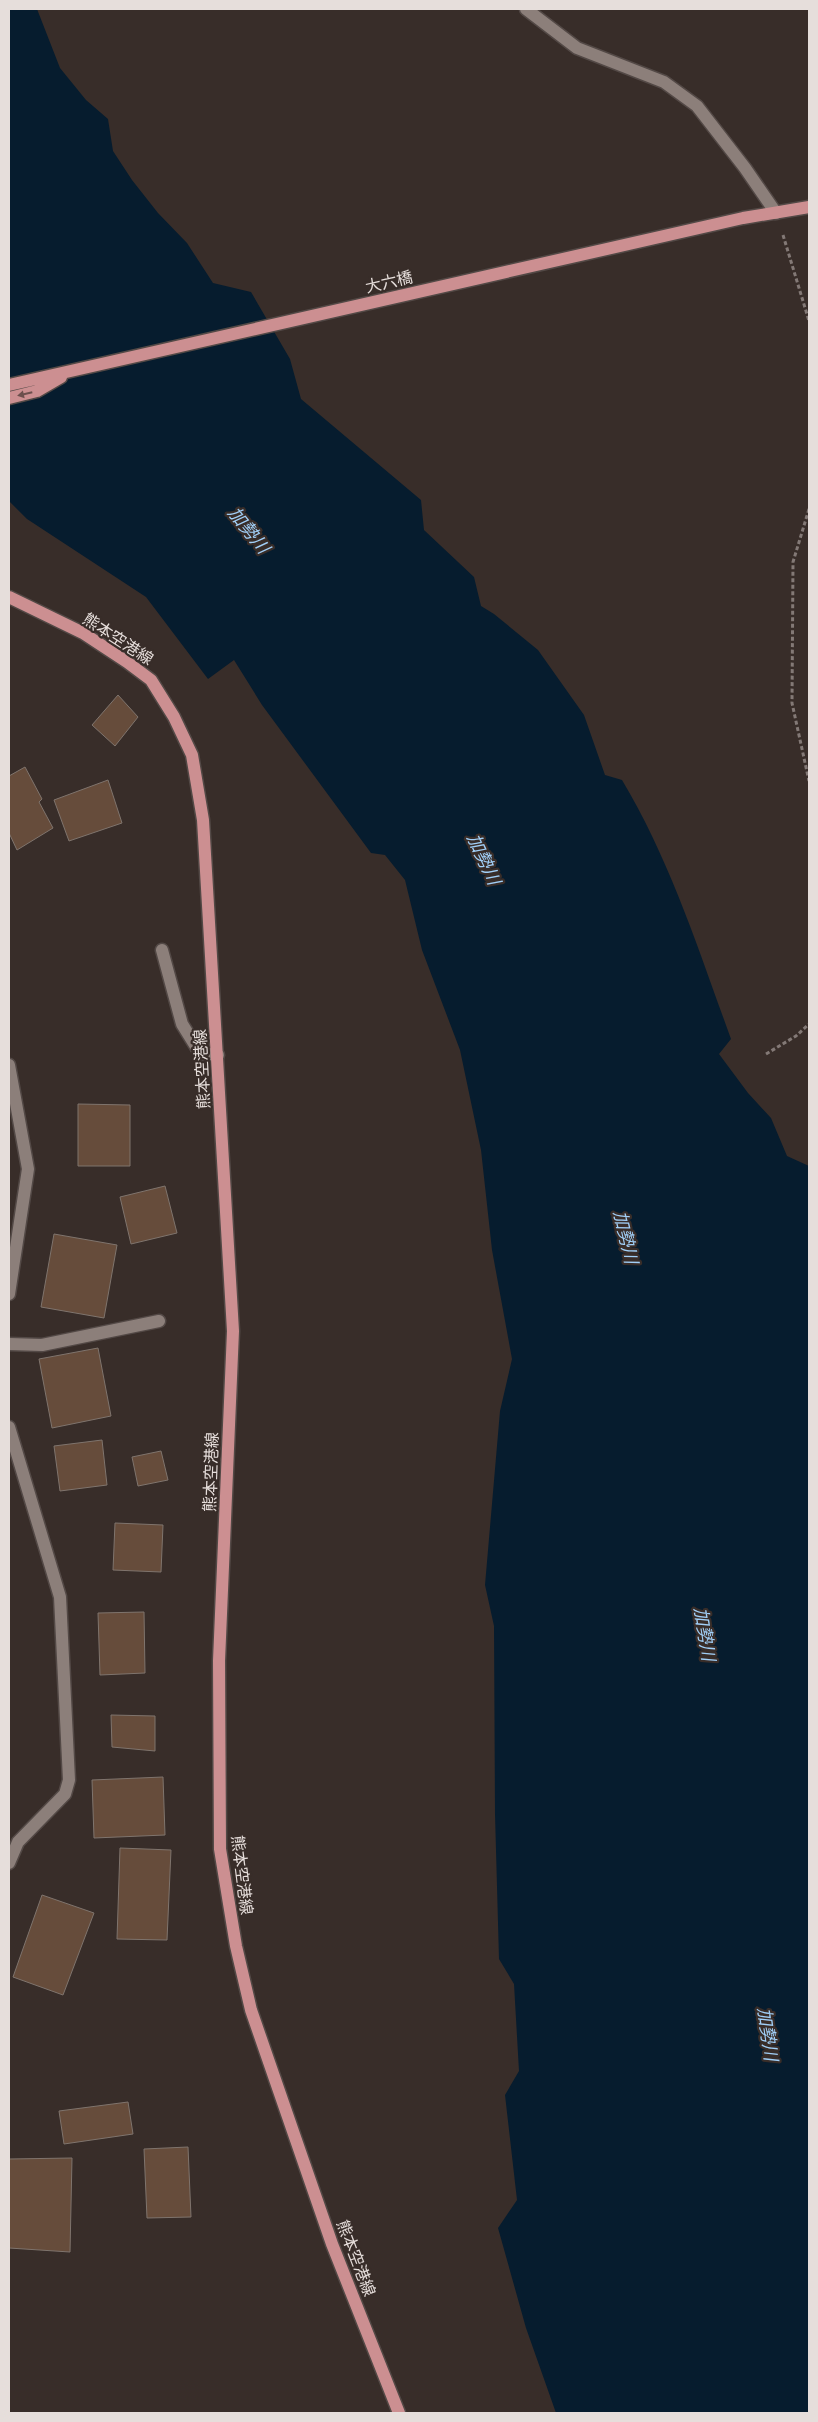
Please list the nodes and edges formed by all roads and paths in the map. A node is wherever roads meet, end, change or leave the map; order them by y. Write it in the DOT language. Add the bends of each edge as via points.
graph roads {
  1 [pos="526,9"];
  2 [pos="809,207"];
  3 [pos="776,213"];
  4 [pos="809,320"];
  5 [pos="71,371"];
  6 [pos="9,385"];
  7 [pos="9,398"];
  8 [pos="809,509"];
  9 [pos="9,597"];
  10 [pos="809,781"];
  11 [pos="162,950"];
  12 [pos="809,1024"];
  13 [pos="766,1054"];
  14 [pos="218,1056"];
  15 [pos="9,1064"];
  16 [pos="9,1294"];
  17 [pos="159,1321"];
  18 [pos="9,1344"];
  19 [pos="9,1426"];
  20 [pos="9,1863"];
  21 [pos="399,2413"];
  1 -- 3 [label="street" via="578,48 664,82 697,106"];
  2 -- 3 [label="main road, 大六橋"];
  3 -- 4 [label="path"];
  3 -- 5 [label="main road, 大六橋"];
  5 -- 6 [label="main road, 大六橋"];
  5 -- 7 [label="main road, one-way" via="36,392"];
  8 -- 10 [label="path" via="794,562 792,703"];
  9 -- 14 [label="main road, 熊本空港線" via="83,633 151,680 192,755 203,820"];
  11 -- 14 [label="street" via="182,1024 200,1053"];
  12 -- 13 [label="path"];
  14 -- 21 [label="main road, 熊本空港線" via="233,1330 219,1661 220,1849 236,1946 251,2010 332,2244"];
  15 -- 16 [label="street" via="28,1169"];
  17 -- 18 [label="street" via="42,1345"];
  19 -- 20 [label="street" via="60,1597 69,1780 65,1794 18,1842"];
}
